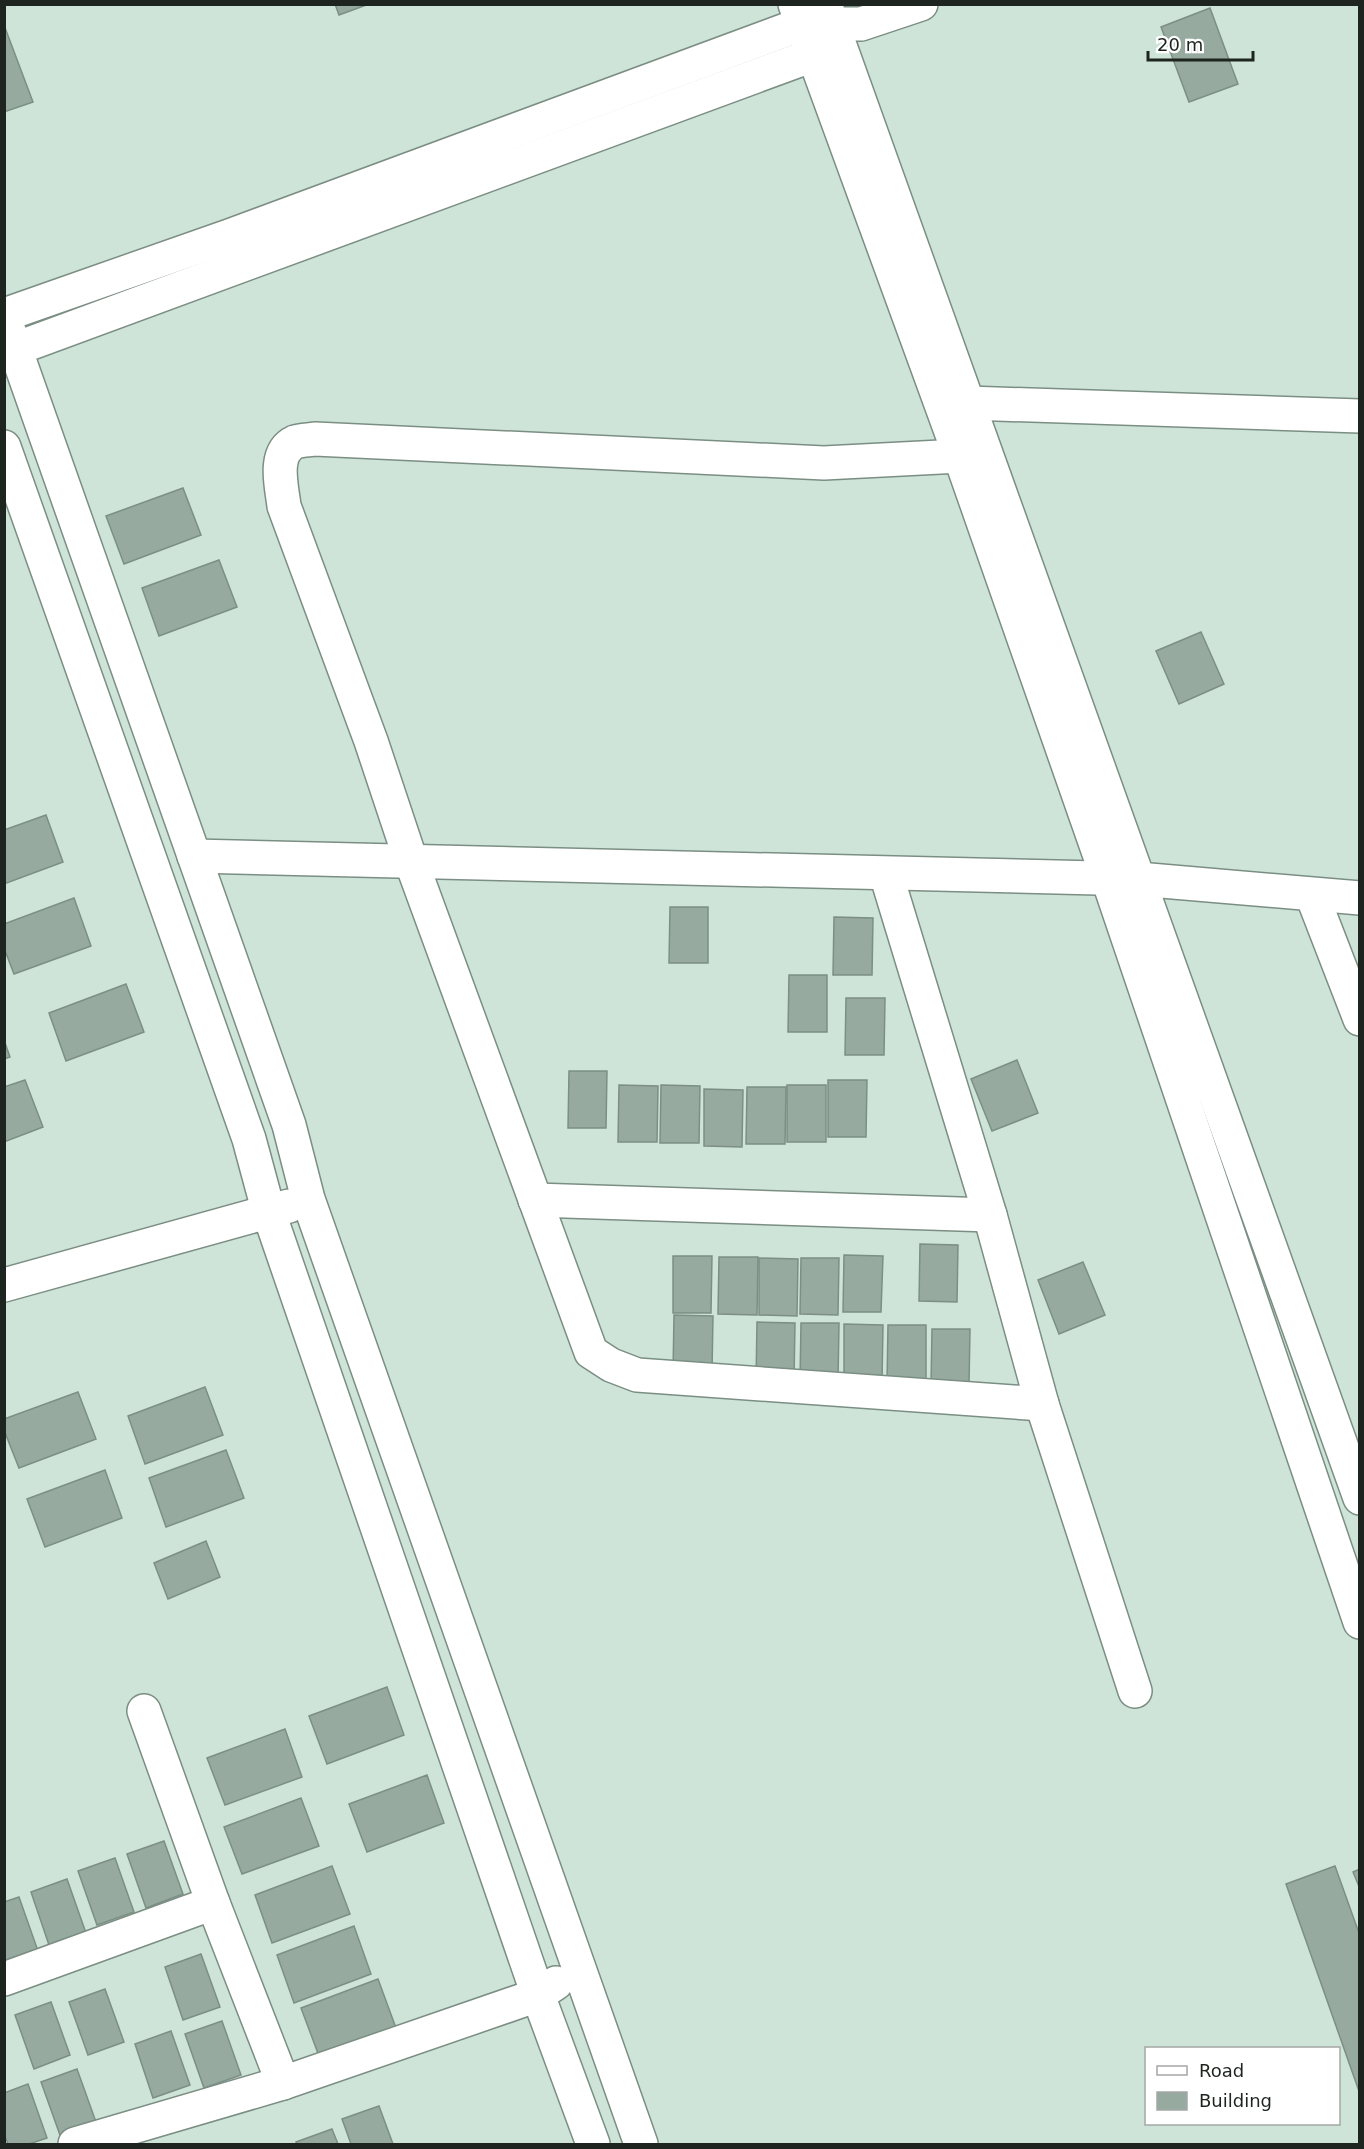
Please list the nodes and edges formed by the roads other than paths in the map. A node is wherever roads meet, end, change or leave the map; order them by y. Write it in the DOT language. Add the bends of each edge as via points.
graph roads {
  1 [pos="921,4"];
  2 [pos="824,26"];
  3 [pos="4,316"];
  4 [pos="10,351"];
  5 [pos="968,403"];
  6 [pos="1359,416"];
  7 [pos="4,447"];
  8 [pos="960,456"];
  9 [pos="194,856"];
  10 [pos="411,861"];
  11 [pos="886,874"];
  12 [pos="1123,879"];
  13 [pos="1311,895"];
  14 [pos="1359,898"];
  15 [pos="1359,1019"];
  16 [pos="308,1199"];
  17 [pos="535,1200"];
  18 [pos="268,1213"];
  19 [pos="990,1215"];
  20 [pos="4,1285"];
  21 [pos="1042,1404"];
  22 [pos="1359,1498"];
  23 [pos="1359,1622"];
  24 [pos="1136,1691"];
  25 [pos="144,1711"];
  26 [pos="213,1903"];
  27 [pos="579,1969"];
  28 [pos="4,1979"];
  29 [pos="538,1995"];
  30 [pos="283,2083"];
  31 [pos="75,2145"];
  32 [pos="593,2145"];
  33 [pos="641,2145"];
  1 -- 2 [label="street"];
  2 -- 3 [label="street"];
  2 -- 4 [label="street"];
  2 -- 5 [label="street"];
  2 -- 8 [label="street"];
  3 -- 4 [label="street"];
  4 -- 9 [label="street"];
  5 -- 6 [label="street"];
  5 -- 12 [label="street"];
  7 -- 18 [label="street" via="249,1139"];
  8 -- 10 [label="street" via="824,463 315,439 294,443 283,456 279,471 284,506"];
  8 -- 12 [label="street"];
  9 -- 10 [label="street"];
  9 -- 16 [label="street" via="289,1125"];
  10 -- 11 [label="street"];
  10 -- 17 [label="street"];
  11 -- 12 [label="street"];
  11 -- 19 [label="street"];
  12 -- 13 [label="street"];
  12 -- 22 [label="street"];
  12 -- 23 [label="street"];
  13 -- 14 [label="street"];
  13 -- 15 [label="street"];
  16 -- 18 [label="street"];
  16 -- 27 [label="street"];
  17 -- 19 [label="street"];
  17 -- 21 [label="street" via="591,1352 611,1365 637,1375"];
  18 -- 20 [label="street"];
  18 -- 29 [label="street"];
  19 -- 21 [label="street"];
  21 -- 24 [label="street"];
  25 -- 26 [label="street"];
  26 -- 28 [label="street"];
  26 -- 30 [label="street"];
  27 -- 29 [label="street"];
  27 -- 33 [label="street"];
  29 -- 30 [label="street"];
  29 -- 32 [label="street"];
  30 -- 31 [label="street"];
}
